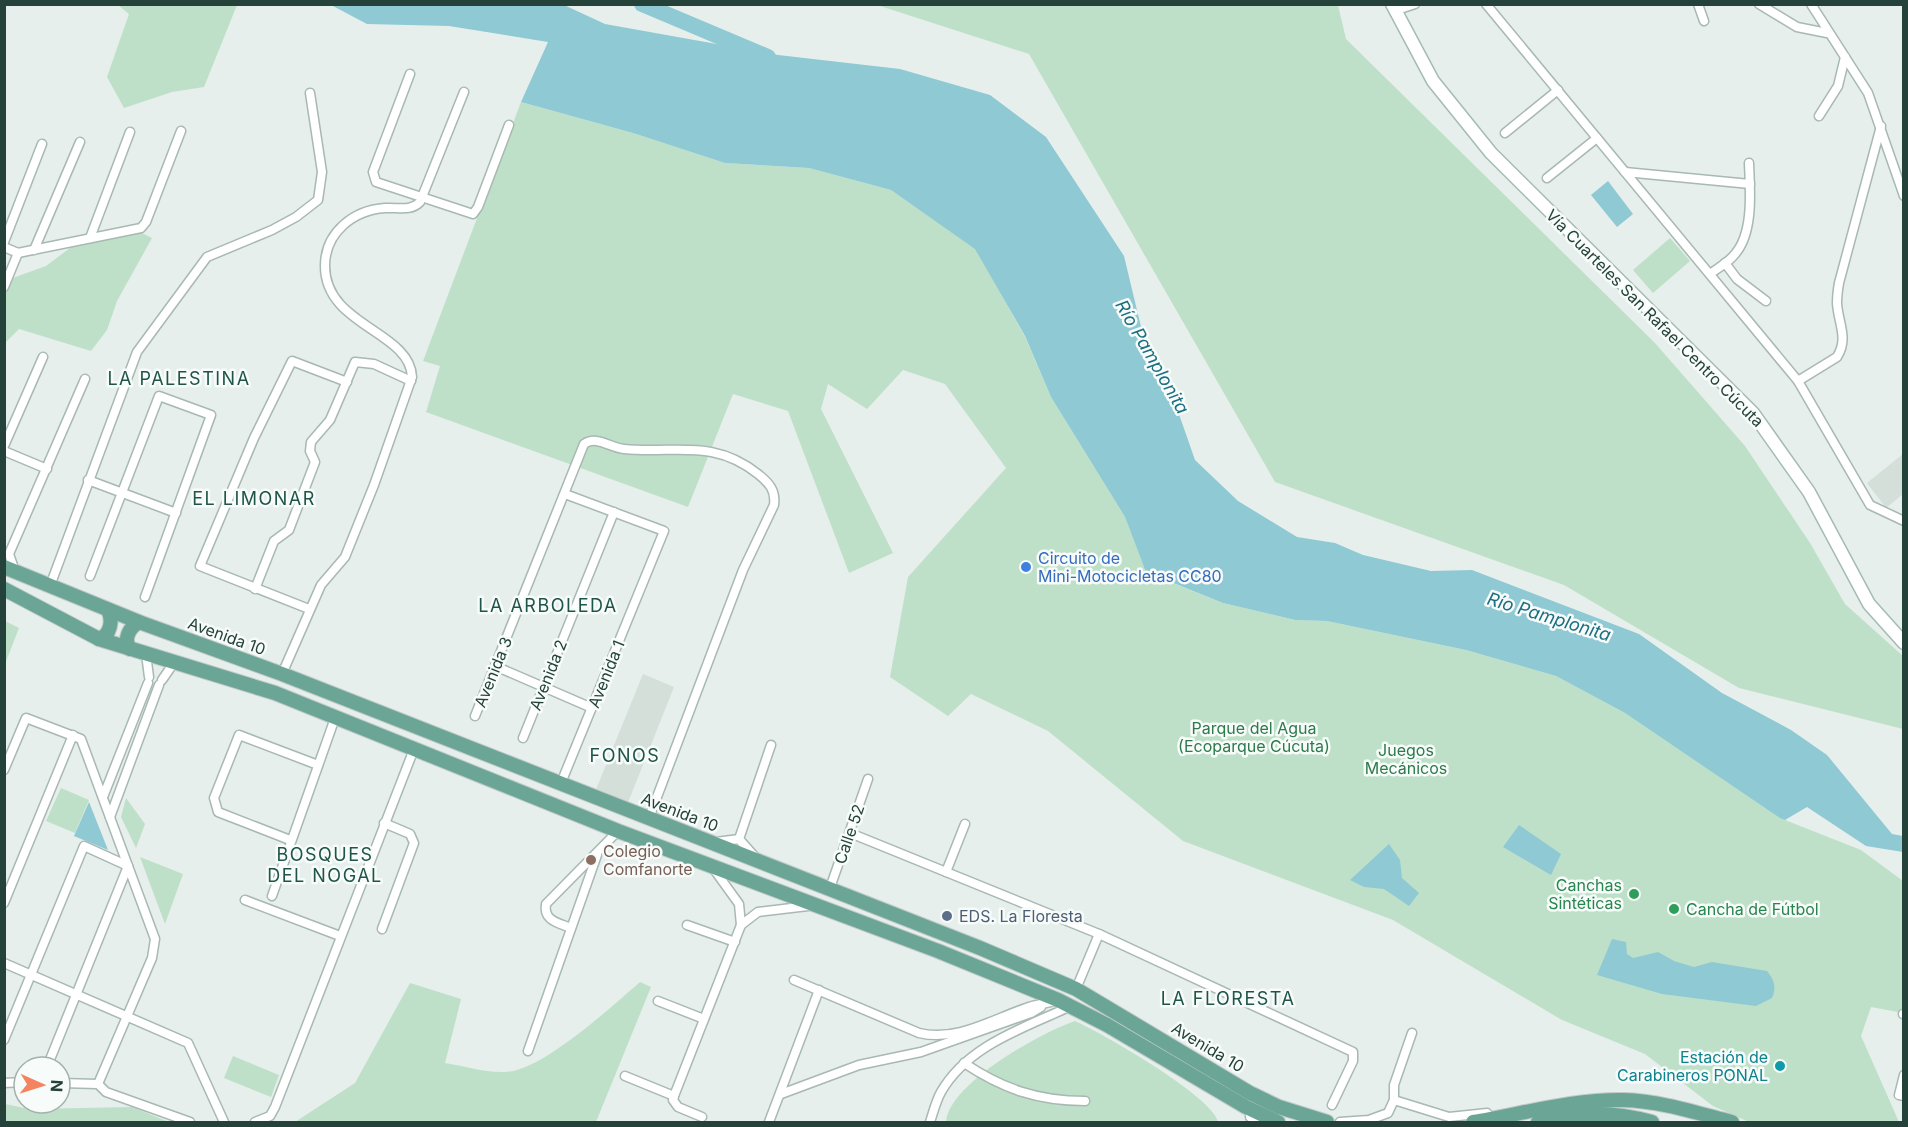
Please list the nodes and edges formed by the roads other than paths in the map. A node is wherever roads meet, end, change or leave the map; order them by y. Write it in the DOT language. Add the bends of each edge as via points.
graph roads {
  1 [pos="1414,4"];
  2 [pos="1486,4"];
  3 [pos="1698,4"];
  4 [pos="1759,4"];
  5 [pos="1811,4"];
  6 [pos="1393,8"];
  7 [pos="1704,21"];
  8 [pos="1827,33"];
  9 [pos="1845,57"];
  10 [pos="410,74"];
  11 [pos="1558,90"];
  12 [pos="464,92"];
  13 [pos="310,93"];
  14 [pos="1819,116"];
  15 [pos="509,125"];
  16 [pos="1881,126"];
  17 [pos="181,131"];
  18 [pos="130,132"];
  19 [pos="1505,134"];
  20 [pos="1597,138"];
  21 [pos="80,142"];
  22 [pos="42,144"];
  23 [pos="1749,163"];
  24 [pos="1625,172"];
  25 [pos="1547,178"];
  26 [pos="1749,184"];
  27 [pos="1904,196"];
  28 [pos="422,199"];
  29 [pos="90,238"];
  30 [pos="4,242"];
  31 [pos="4,247"];
  32 [pos="34,250"];
  33 [pos="18,254"];
  34 [pos="1725,263"];
  35 [pos="1710,274"];
  36 [pos="4,287"];
  37 [pos="1766,301"];
  38 [pos="43,357"];
  39 [pos="85,380"];
  40 [pos="411,381"];
  41 [pos="1798,381"];
  42 [pos="346,382"];
  43 [pos="4,446"];
  44 [pos="4,451"];
  45 [pos="47,469"];
  46 [pos="88,480"];
  47 [pos="121,494"];
  48 [pos="566,494"];
  49 [pos="614,512"];
  50 [pos="176,513"];
  51 [pos="1902,519"];
  52 [pos="8,562"];
  53 [pos="90,576"];
  54 [pos="50,586"];
  55 [pos="255,589"];
  56 [pos="4,590"];
  57 [pos="145,597"];
  58 [pos="309,609"];
  59 [pos="108,610"];
  60 [pos="139,622"];
  61 [pos="99,639"];
  62 [pos="1904,643"];
  63 [pos="130,649"];
  64 [pos="146,654"];
  65 [pos="179,662"];
  66 [pos="495,666"];
  67 [pos="282,674"];
  68 [pos="544,687"];
  69 [pos="592,708"];
  70 [pos="475,716"];
  71 [pos="334,718"];
  72 [pos="73,735"];
  73 [pos="523,738"];
  74 [pos="771,745"];
  75 [pos="414,749"];
  76 [pos="318,765"];
  77 [pos="4,770"];
  78 [pos="868,779"];
  79 [pos="561,783"];
  80 [pos="103,797"];
  81 [pos="110,818"];
  82 [pos="649,818"];
  83 [pos="384,823"];
  84 [pos="964,824"];
  85 [pos="618,831"];
  86 [pos="850,833"];
  87 [pos="739,839"];
  88 [pos="290,840"];
  89 [pos="712,842"];
  90 [pos="740,853"];
  91 [pos="597,855"];
  92 [pos="762,862"];
  93 [pos="128,866"];
  94 [pos="712,866"];
  95 [pos="946,872"];
  96 [pos="734,875"];
  97 [pos="759,884"];
  98 [pos="830,888"];
  99 [pos="272,896"];
  100 [pos="245,900"];
  101 [pos="4,903"];
  102 [pos="816,906"];
  103 [pos="687,925"];
  104 [pos="741,925"];
  105 [pos="571,928"];
  106 [pos="382,929"];
  107 [pos="1099,934"];
  108 [pos="340,936"];
  109 [pos="735,942"];
  110 [pos="4,963"];
  111 [pos="32,975"];
  112 [pos="794,980"];
  113 [pos="1028,988"];
  114 [pos="1076,989"];
  115 [pos="819,990"];
  116 [pos="76,996"];
  117 [pos="658,1001"];
  118 [pos="1064,1003"];
  119 [pos="1044,1005"];
  120 [pos="1029,1007"];
  121 [pos="126,1017"];
  122 [pos="704,1019"];
  123 [pos="1413,1033"];
  124 [pos="4,1040"];
  125 [pos="528,1052"];
  126 [pos="52,1055"];
  127 [pos="964,1063"];
  128 [pos="626,1076"];
  129 [pos="1904,1076"];
  130 [pos="72,1083"];
  131 [pos="98,1084"];
  132 [pos="781,1094"];
  133 [pos="674,1096"];
  134 [pos="1904,1096"];
  135 [pos="1394,1100"];
  136 [pos="1085,1101"];
  137 [pos="1332,1105"];
  138 [pos="1250,1109"];
  139 [pos="1511,1116"];
  140 [pos="702,1117"];
  141 [pos="190,1122"];
  142 [pos="224,1122"];
  143 [pos="255,1122"];
  144 [pos="769,1122"];
  145 [pos="930,1122"];
  146 [pos="1258,1122"];
  147 [pos="1278,1122"];
  148 [pos="1327,1122"];
  149 [pos="1340,1122"];
  150 [pos="1473,1122"];
  151 [pos="1539,1122"];
  152 [pos="1652,1122"];
  153 [pos="1732,1122"];
  1 -- 6 [label="street"];
  2 -- 11 [label="street"];
  3 -- 7 [label="street"];
  4 -- 8 [label="street" via="1797,27"];
  5 -- 8 [label="street"];
  6 -- 62 [label="main road, Vía Cuarteles San Rafael Centro Cúcuta" via="1433,81 1491,153 1753,413 1809,492 1864,596 1882,622"];
  8 -- 9 [label="street"];
  9 -- 14 [label="street" via="1838,86"];
  9 -- 16 [label="street" via="1868,93"];
  10 -- 28 [label="street" via="373,175 376,182"];
  11 -- 19 [label="street"];
  11 -- 20 [label="street"];
  12 -- 28 [label="street"];
  13 -- 46 [label="street" via="322,172 318,200 272,230 207,257 131,363"];
  15 -- 28 [label="street" via="473,214"];
  16 -- 27 [label="street"];
  16 -- 41 [label="street" via="1839,283 1837,304 1844,335 1841,351"];
  17 -- 29 [label="street" via="146,222 132,231"];
  18 -- 29 [label="street"];
  20 -- 24 [label="street"];
  20 -- 25 [label="street"];
  21 -- 32 [label="street"];
  22 -- 30 [label="street"];
  23 -- 26 [label="street"];
  24 -- 26 [label="street"];
  24 -- 35 [label="street"];
  26 -- 34 [label="street" via="1742,244"];
  28 -- 40 [label="street" via="412,208 375,209 351,218 334,236 325,265 334,296 357,321 401,353 411,369"];
  29 -- 32 [label="street"];
  31 -- 33 [label="street"];
  32 -- 33 [label="street"];
  33 -- 36 [label="street"];
  34 -- 35 [label="street"];
  34 -- 37 [label="street" via="1737,279"];
  35 -- 41 [label="street"];
  38 -- 43 [label="street"];
  39 -- 45 [label="street"];
  40 -- 42 [label="street" via="374,364 355,362"];
  40 -- 58 [label="street" via="345,557 321,585"];
  41 -- 51 [label="street" via="1870,505"];
  42 -- 55 [label="street" via="330,420 311,442 315,462 289,530 274,541"];
  42 -- 55 [label="street" via="292,361 254,438 200,566"];
  44 -- 45 [label="street"];
  45 -- 52 [label="street"];
  46 -- 47 [label="street"];
  46 -- 54 [label="street"];
  47 -- 50 [label="street"];
  47 -- 50 [label="street" via="159,396 211,415"];
  47 -- 53 [label="street"];
  48 -- 49 [label="street"];
  48 -- 66 [label="street, Avenida 3"];
  48 -- 82 [label="street, Avenida 3" via="584,444 594,440 624,449 720,453 759,475 774,494 772,510 743,570"];
  49 -- 68 [label="street, Avenida 2"];
  49 -- 69 [label="street, Avenida 1" via="664,531"];
  50 -- 57 [label="street"];
  52 -- 54 [label="main road, Avenida 10"];
  54 -- 59 [label="main road, Avenida 10"];
  55 -- 58 [label="street"];
  56 -- 61 [label="main road, Avenida 10"];
  58 -- 67 [label="street"];
  59 -- 60 [label="main road, Avenida 10"];
  59 -- 61 [label="main road" via="110,626"];
  60 -- 63 [label="main road" via="128,633"];
  60 -- 67 [label="main road, Avenida 10"];
  61 -- 63 [label="main road, Avenida 10"];
  63 -- 64 [label="main road, Avenida 10"];
  64 -- 65 [label="main road, Avenida 10"];
  64 -- 80 [label="street" via="148,680"];
  65 -- 71 [label="main road, Avenida 10" via="275,693"];
  65 -- 81 [label="street" via="161,682"];
  66 -- 68 [label="street"];
  66 -- 70 [label="street, Avenida 3"];
  67 -- 79 [label="main road, Avenida 10"];
  68 -- 69 [label="street"];
  68 -- 73 [label="street, Avenida 2"];
  69 -- 79 [label="street, Avenida 1"];
  71 -- 75 [label="main road, Avenida 10"];
  71 -- 76 [label="street"];
  72 -- 77 [label="street" via="26,718"];
  72 -- 80 [label="street" via="81,739"];
  72 -- 101 [label="street"];
  74 -- 87 [label="street"];
  75 -- 83 [label="street"];
  75 -- 85 [label="main road, Avenida 10"];
  76 -- 88 [label="street"];
  76 -- 88 [label="street" via="241,735 214,798 218,812"];
  78 -- 86 [label="street, Calle 52"];
  79 -- 82 [label="main road, Avenida 10"];
  80 -- 81 [label="street"];
  81 -- 93 [label="street"];
  82 -- 89 [label="main road, Avenida 10"];
  83 -- 106 [label="street" via="410,834 414,843"];
  83 -- 108 [label="street"];
  84 -- 95 [label="street"];
  85 -- 91 [label="street"];
  85 -- 94 [label="main road, Avenida 10"];
  86 -- 95 [label="street"];
  86 -- 98 [label="street, Calle 52"];
  87 -- 89 [label="street"];
  87 -- 92 [label="street"];
  88 -- 99 [label="street"];
  89 -- 90 [label="main road, Avenida 10"];
  90 -- 92 [label="main road, Avenida 10"];
  90 -- 96 [label="main road" via="740,865"];
  91 -- 105 [label="street"];
  91 -- 105 [label="street" via="546,904 549,919"];
  92 -- 97 [label="main road"];
  92 -- 98 [label="main road, Avenida 10"];
  93 -- 111 [label="street" via="84,846"];
  93 -- 116 [label="street"];
  93 -- 121 [label="street" via="155,939 152,958"];
  94 -- 96 [label="main road, Avenida 10"];
  94 -- 104 [label="street" via="740,904"];
  95 -- 107 [label="street"];
  96 -- 97 [label="main road, Avenida 10"];
  97 -- 102 [label="main road, Avenida 10"];
  98 -- 114 [label="main road, Avenida 10"];
  100 -- 108 [label="street"];
  102 -- 104 [label="street" via="758,912"];
  102 -- 113 [label="main road, Avenida 10"];
  103 -- 109 [label="street"];
  104 -- 109 [label="street"];
  105 -- 125 [label="street"];
  107 -- 114 [label="street"];
  107 -- 137 [label="street" via="1353,1052 1353,1061"];
  108 -- 143 [label="street" via="275,1107 270,1116"];
  109 -- 122 [label="street"];
  110 -- 111 [label="street"];
  111 -- 116 [label="street"];
  111 -- 124 [label="street"];
  112 -- 115 [label="street"];
  113 -- 118 [label="main road, Avenida 10"];
  113 -- 120 [label="street" via="1032,997"];
  114 -- 148 [label="main road, Avenida 10" via="1250,1092 1279,1107"];
  115 -- 120 [label="street" via="919,1033 937,1036 958,1034"];
  115 -- 132 [label="street"];
  116 -- 121 [label="street"];
  116 -- 126 [label="street"];
  117 -- 122 [label="street"];
  118 -- 119 [label="street"];
  118 -- 127 [label="street"];
  118 -- 138 [label="main road, Avenida 10"];
  119 -- 120 [label="street"];
  119 -- 132 [label="street" via="957,1041 859,1065"];
  121 -- 131 [label="street"];
  121 -- 142 [label="street" via="189,1044"];
  122 -- 133 [label="street"];
  123 -- 135 [label="street" via="1394,1085"];
  127 -- 136 [label="street" via="1020,1094"];
  127 -- 145 [label="street" via="940,1093"];
  128 -- 133 [label="street"];
  129 -- 134 [label="street" via="1899,1095"];
  130 -- 131 [label="street"];
  131 -- 141 [label="street" via="106,1092"];
  132 -- 144 [label="street"];
  133 -- 140 [label="street" via="678,1107"];
  135 -- 139 [label="street" via="1449,1117 1497,1112"];
  135 -- 149 [label="street" via="1388,1113 1381,1117"];
  138 -- 146 [label="street" via="1250,1117"];
  138 -- 147 [label="main road, Avenida 10"];
  139 -- 150 [label="main road"];
  139 -- 153 [label="main road" via="1624,1100 1674,1107"];
  151 -- 152 [label="main road" via="1597,1112"];
}
